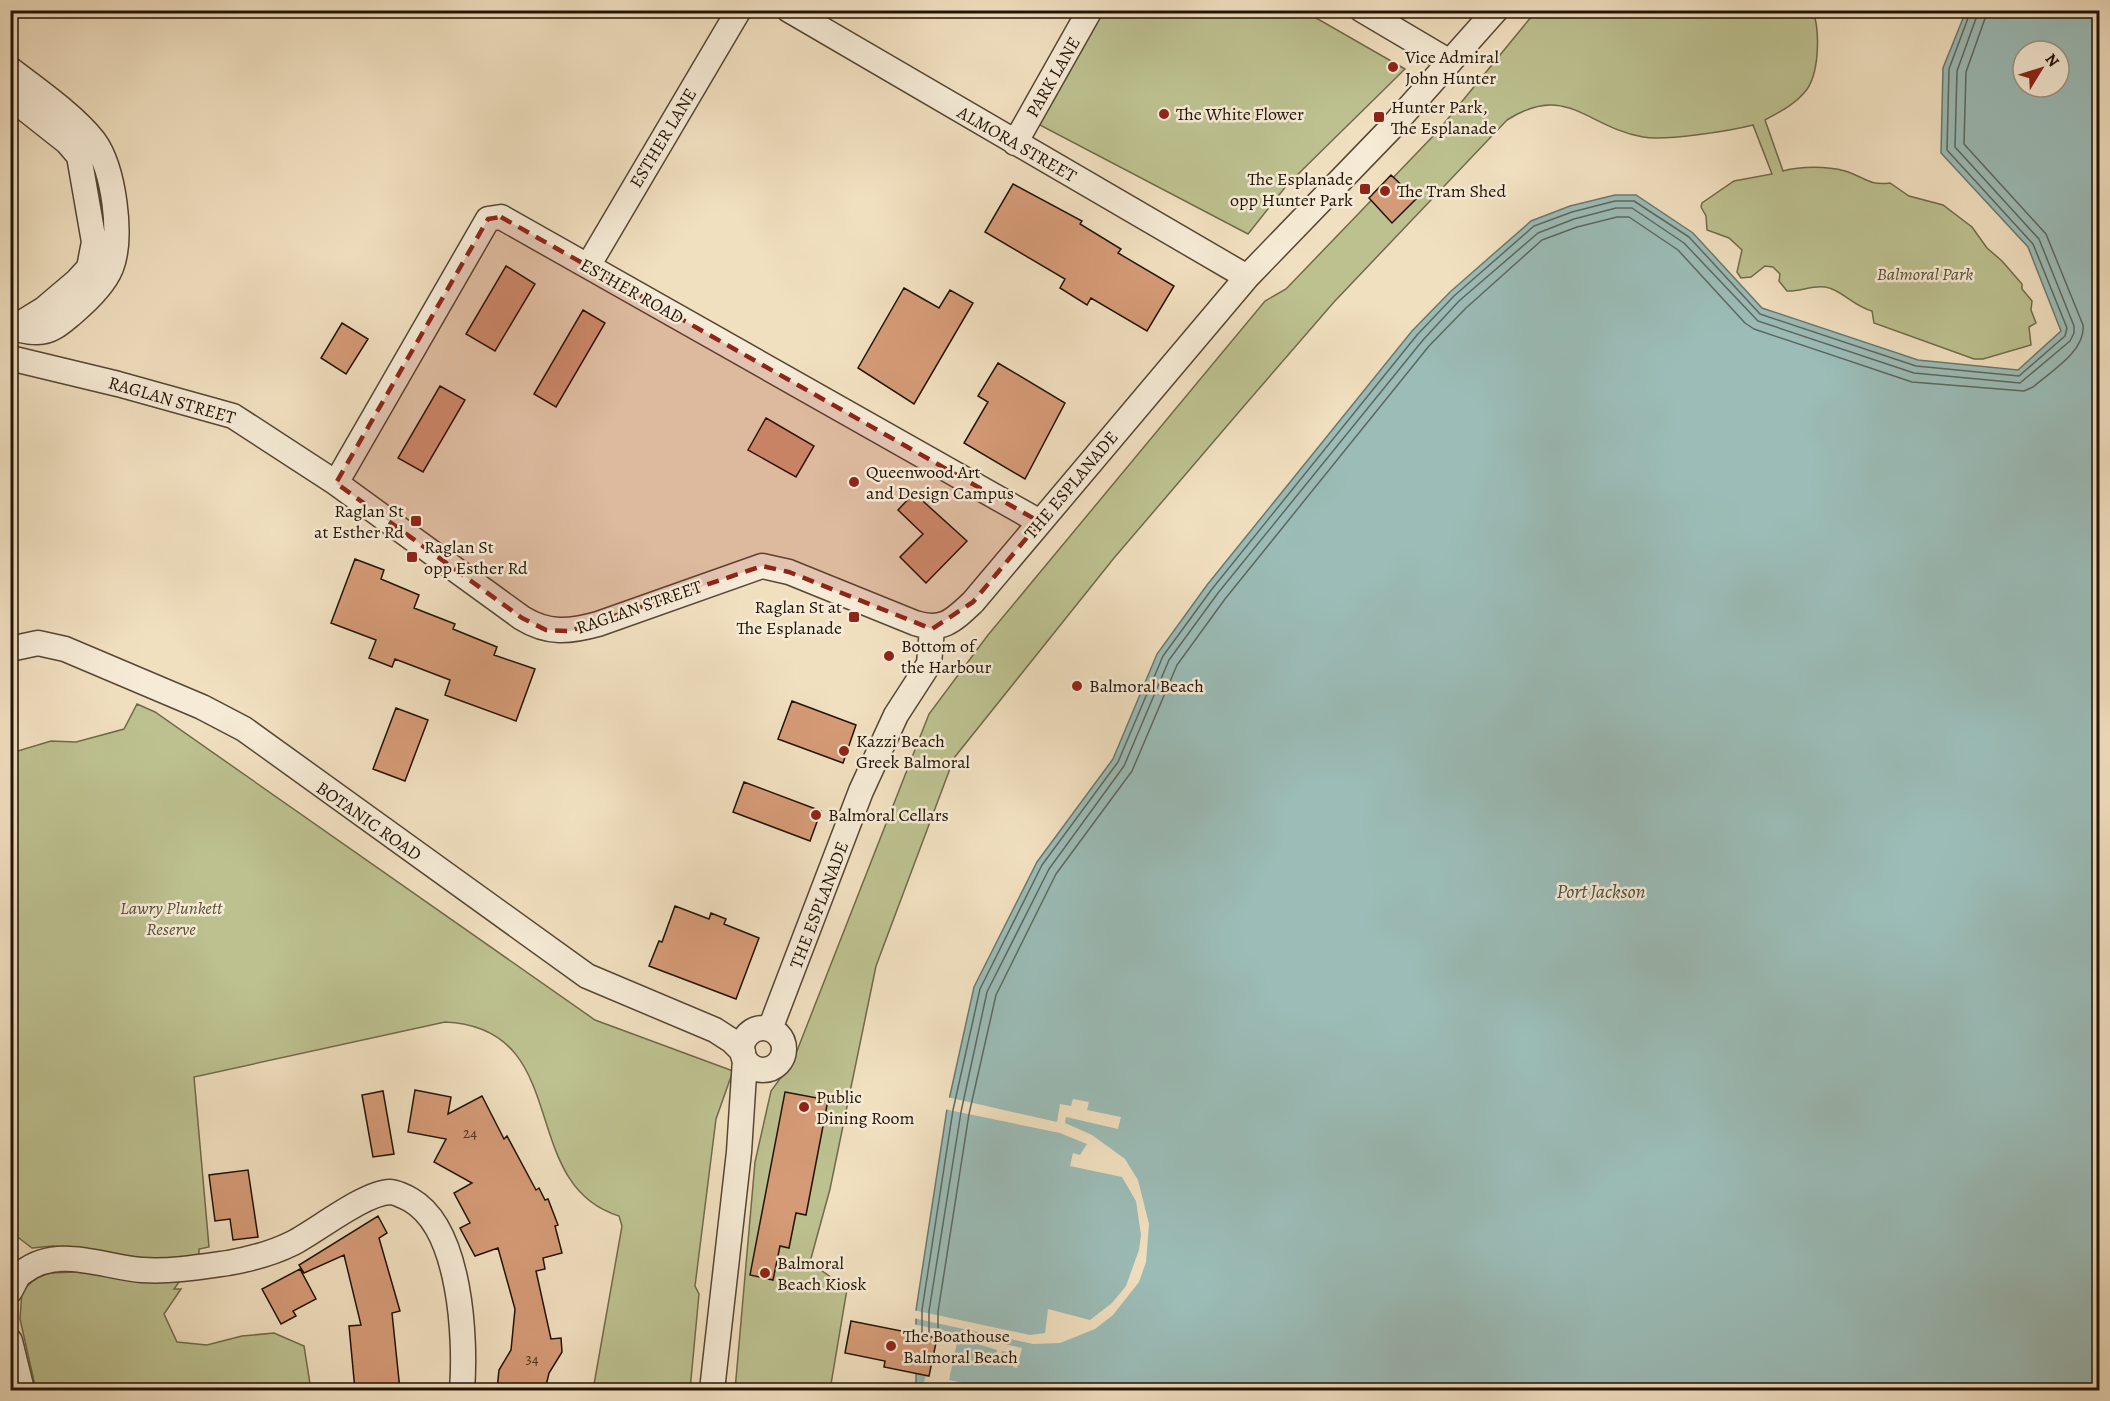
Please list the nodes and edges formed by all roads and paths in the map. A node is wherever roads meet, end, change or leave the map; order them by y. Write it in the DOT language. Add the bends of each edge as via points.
graph roads {
  1 [pos="739,10"];
  2 [pos="789,10"];
  3 [pos="1090,10"];
  4 [pos="1362,10"];
  5 [pos="1496,10"];
  6 [pos="1450,62"];
  7 [pos="10,69"];
  8 [pos="10,97"];
  9 [pos="1015,143"];
  10 [pos="588,266"];
  11 [pos="1246,277"];
  12 [pos="12,328"];
  13 [pos="10,358"];
  14 [pos="336,483"];
  15 [pos="1040,522"];
  16 [pos="932,628"];
  17 [pos="10,649"];
  18 [pos="752,1043"];
  19 [pos="768,1069"];
  20 [pos="739,1152"];
  21 [pos="10,1291"];
  22 [pos="10,1341"];
  23 [pos="22,1390"];
  24 [pos="462,1390"];
  25 [pos="712,1390"];
  1 -- 10 [label="street, ESTHER LANE"];
  2 -- 9 [label="street, ALMORA STREET"];
  3 -- 9 [label="street, PARK LANE"];
  4 -- 6 [label="street"];
  5 -- 6 [label="street, THE ESPLANADE"];
  6 -- 11 [label="street, THE ESPLANADE"];
  7 -- 12 [label="street" via="94,141 113,197 117,237 110,271 79,309 55,328 38,333"];
  8 -- 12 [label="street" via="79,156 94,242 89,268 77,281 44,309"];
  9 -- 11 [label="street, ALMORA STREET"];
  10 -- 14 [label="street, ESTHER ROAD" via="501,217 488,219"];
  10 -- 15 [label="street, ESTHER ROAD"];
  11 -- 15 [label="street, THE ESPLANADE"];
  13 -- 14 [label="street, RAGLAN STREET" via="233,416"];
  14 -- 16 [label="street, RAGLAN STREET" via="522,618 546,630 584,628 762,566 789,572"];
  15 -- 16 [label="street, THE ESPLANADE" via="973,602 950,621"];
  16 -- 18 [label="street, THE ESPLANADE" via="929,664 896,715"];
  17 -- 18 [label="street, BOTANIC ROAD" via="38,643 64,649 202,707 243,729 587,976 715,1030 732,1041"];
  18 -- 19 [label="street" via="754,1068"];
  18 -- 19 [label="street, THE ESPLANADE" via="781,1038 784,1050 779,1063"];
  18 -- 20 [label="street, THE ESPLANADE"];
  19 -- 20 [label="street, THE ESPLANADE"];
  20 -- 25 [label="street, THE ESPLANADE"];
  21 -- 24 [label="street" via="21,1272 44,1261 67,1258 142,1270 170,1270 273,1253 365,1200 391,1192 412,1200 432,1219 449,1256 459,1298 465,1353"];
  22 -- 23 [label="street"];
}
